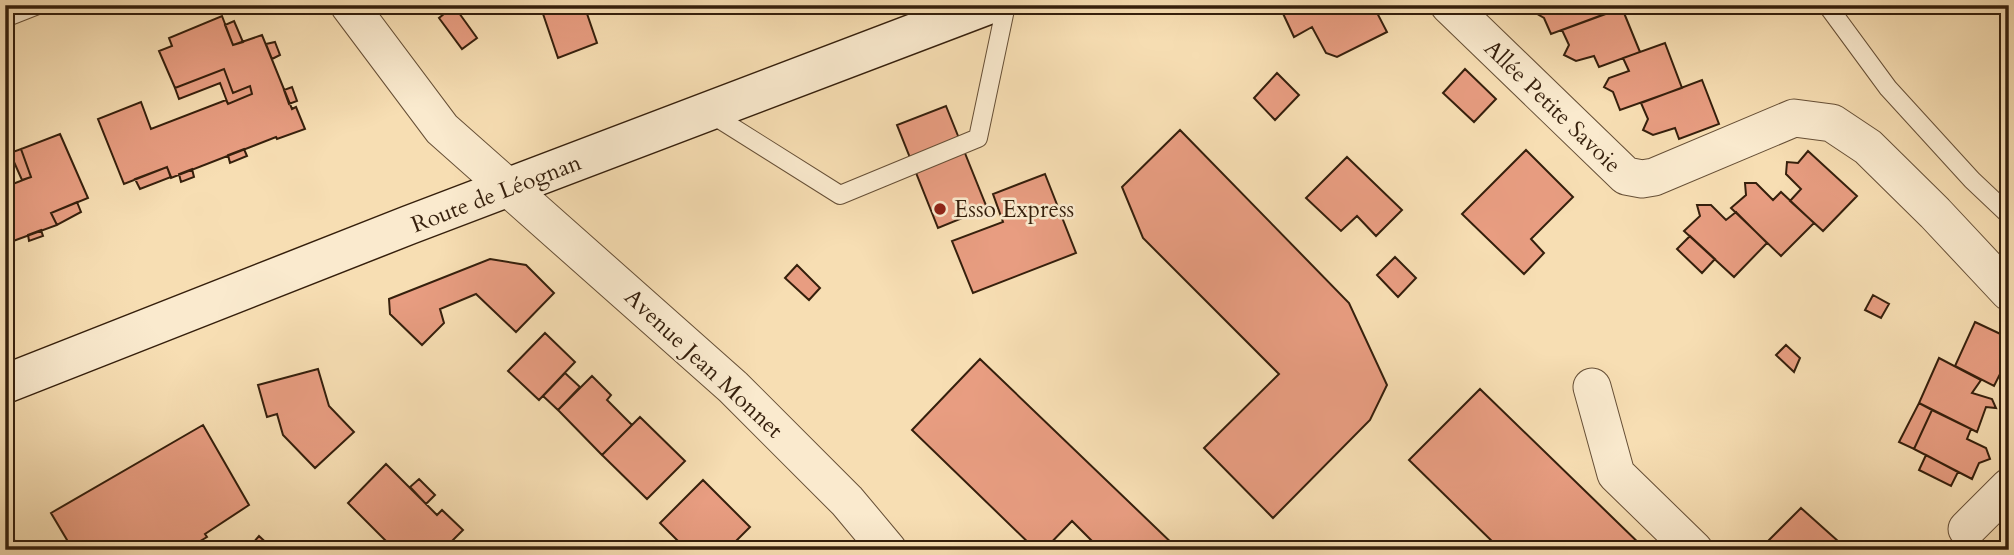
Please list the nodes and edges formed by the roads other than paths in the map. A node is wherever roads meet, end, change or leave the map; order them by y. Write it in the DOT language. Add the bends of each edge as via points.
graph roads {
  1 [pos="37,5"];
  2 [pos="349,5"];
  3 [pos="988,5"];
  4 [pos="1006,5"];
  5 [pos="1449,5"];
  6 [pos="1827,5"];
  7 [pos="5,18"];
  8 [pos="708,112"];
  9 [pos="508,189"];
  10 [pos="2009,215"];
  11 [pos="2009,292"];
  12 [pos="5,384"];
  13 [pos="1592,387"];
  14 [pos="2009,487"];
  15 [pos="1967,528"];
  16 [pos="888,550"];
  17 [pos="1694,550"];
  1 -- 7 [label="lane"];
  2 -- 9 [label="street, Avenue Jean Monnet" via="442,129"];
  3 -- 8 [label="main road, Route de Léognan"];
  4 -- 8 [label="lane" via="978,138 840,195"];
  5 -- 11 [label="street, Allée Petite Savoie" via="1626,176 1654,177 1794,118 1832,123 1868,147"];
  6 -- 10 [label="lane" via="1888,88"];
  8 -- 9 [label="main road, Route de Léognan"];
  9 -- 12 [label="main road, Route de Léognan"];
  9 -- 16 [label="street, Avenue Jean Monnet" via="733,387 847,501"];
  13 -- 17 [label="street" via="1616,474"];
  14 -- 15 [label="street"];
}
